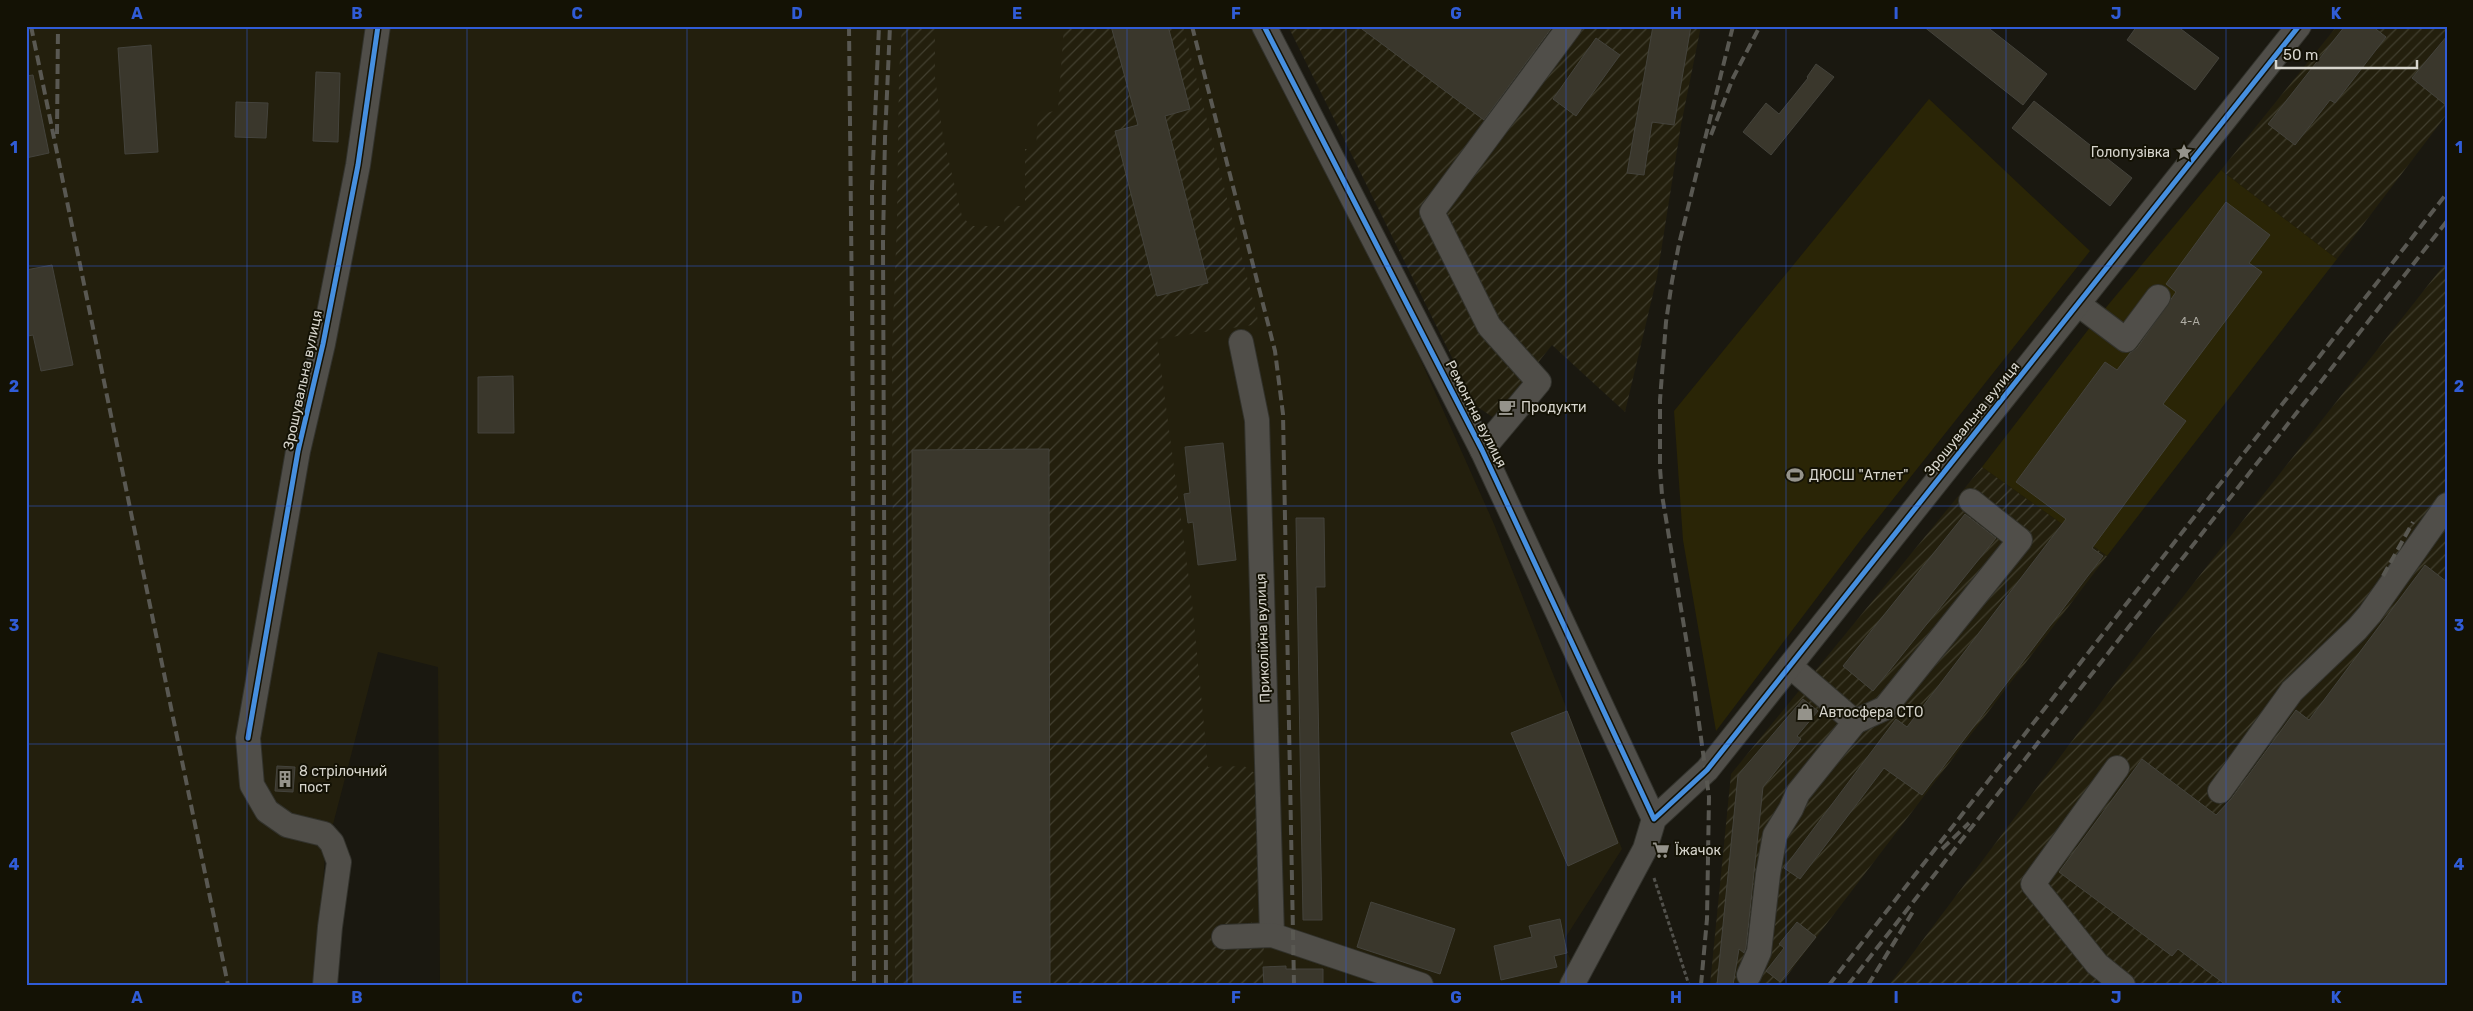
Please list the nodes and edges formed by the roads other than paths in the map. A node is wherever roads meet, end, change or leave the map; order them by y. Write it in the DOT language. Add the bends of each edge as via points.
graph roads {
  1 [pos="378,26"];
  2 [pos="1264,26"];
  3 [pos="1570,26"];
  4 [pos="2298,27"];
  5 [pos="2158,297"];
  6 [pos="2078,304"];
  7 [pos="1240,342"];
  8 [pos="1482,450"];
  9 [pos="1971,502"];
  10 [pos="2447,505"];
  11 [pos="1790,666"];
  12 [pos="1856,722"];
  13 [pos="2118,768"];
  14 [pos="2220,791"];
  15 [pos="1654,819"];
  16 [pos="1272,935"];
  17 [pos="1224,937"];
  18 [pos="1748,975"];
  19 [pos="326,985"];
  20 [pos="1421,985"];
  21 [pos="1572,985"];
  22 [pos="2124,985"];
  1 -- 19 [label="street, Зрошувальна вулиця" via="358,166 298,451 248,738 252,785 268,811 287,825 324,834 332,843 339,862"];
  2 -- 8 [label="street, Ремонтна вулиця"];
  3 -- 8 [label="street" via="1432,212 1489,326 1539,382"];
  4 -- 6 [label="street, Зрошувальна вулиця"];
  5 -- 6 [label="street" via="2126,340"];
  6 -- 11 [label="street, Зрошувальна вулиця"];
  7 -- 16 [label="street, Приколійна вулиця" via="1257,420"];
  8 -- 15 [label="street, Ремонтна вулиця"];
  9 -- 12 [label="street" via="2020,540 1885,708"];
  10 -- 14 [label="street" via="2370,614 2292,691"];
  11 -- 12 [label="street"];
  11 -- 15 [label="street, Зрошувальна вулиця" via="1707,770"];
  12 -- 18 [label="street" via="1798,793 1775,835 1759,952"];
  13 -- 22 [label="street" via="2033,884 2097,964"];
  15 -- 21 [label="street, Зрошувальна вулиця" via="1644,849"];
  16 -- 17 [label="street"];
  16 -- 20 [label="street"];
}
